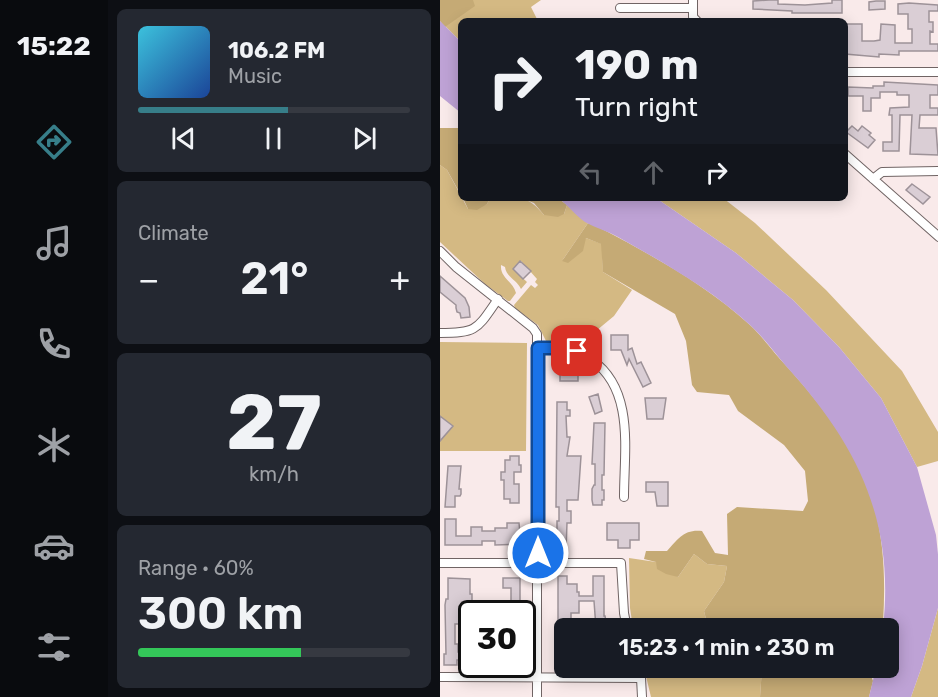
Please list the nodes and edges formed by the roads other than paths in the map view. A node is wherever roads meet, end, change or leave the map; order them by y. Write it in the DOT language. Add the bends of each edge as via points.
graph roads {
  1 [pos="693,4"];
  2 [pos="620,8"];
  3 [pos="848,72"];
  4 [pos="938,72"];
  5 [pos="848,157"];
  6 [pos="938,171"];
  7 [pos="873,179"];
  8 [pos="938,237"];
  9 [pos="440,250"];
  10 [pos="498,299"];
  11 [pos="440,333"];
  12 [pos="538,348"];
  13 [pos="624,498"];
  14 [pos="440,562"];
  15 [pos="538,563"];
  16 [pos="625,618"];
  17 [pos="440,677"];
  18 [pos="537,677"];
  19 [pos="554,677"];
  20 [pos="641,678"];
  21 [pos="537,697"];
  22 [pos="642,697"];
  1 -- 2 [label="street"];
  3 -- 4 [label="street"];
  5 -- 7 [label="street"];
  6 -- 7 [label="street" via="882,172"];
  7 -- 8 [label="street"];
  9 -- 10 [label="street"];
  10 -- 11 [label="street" via="472,331"];
  10 -- 12 [label="street" via="533,328"];
  12 -- 13 [label="street" via="577,351 598,364 616,384 624,418"];
  12 -- 15 [label="street"];
  14 -- 15 [label="street"];
  15 -- 16 [label="street" via="621,563"];
  15 -- 18 [label="street"];
  17 -- 18 [label="street"];
  18 -- 19 [label="street"];
  18 -- 21 [label="street"];
  20 -- 22 [label="street"];
}
